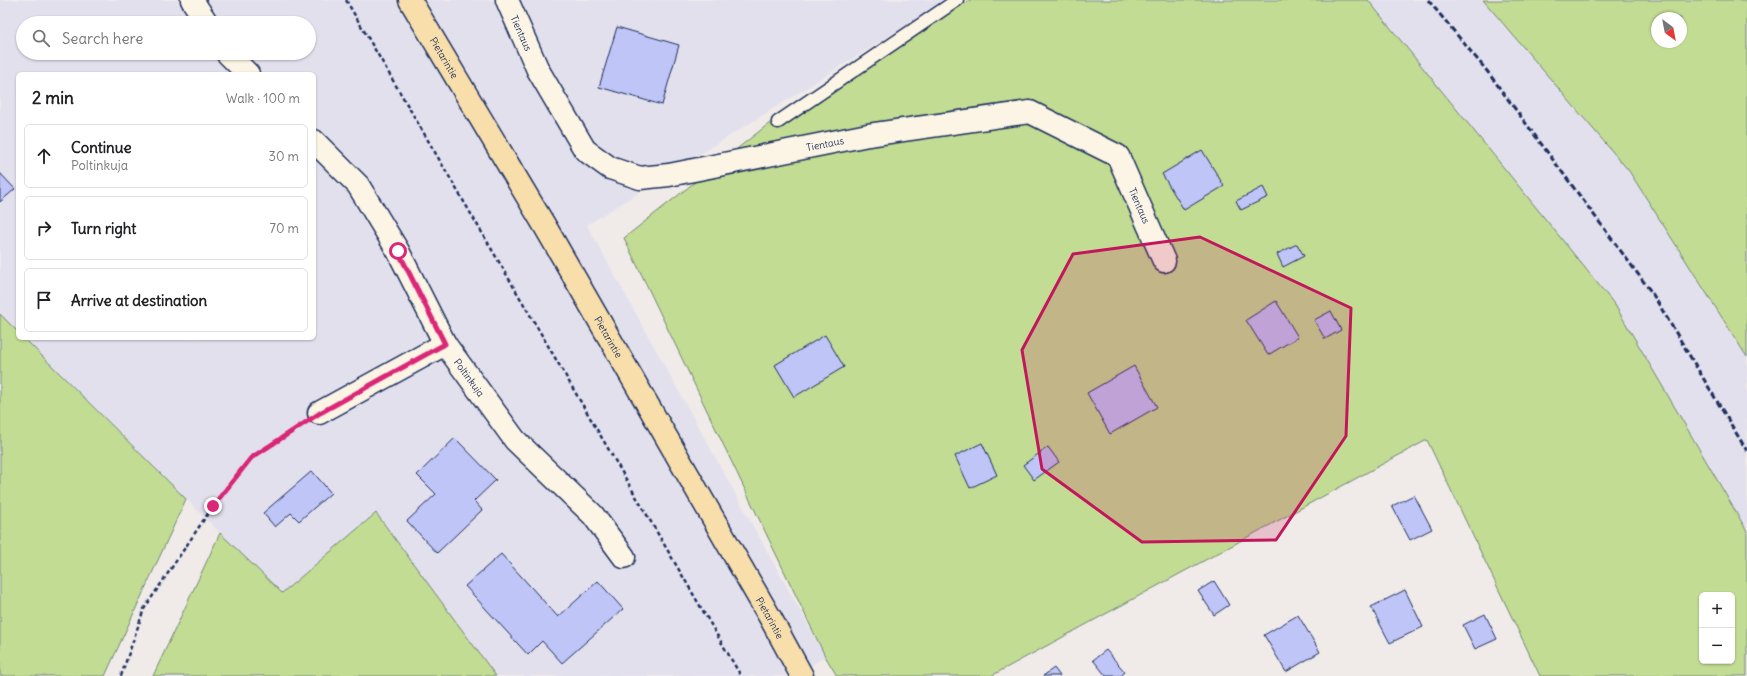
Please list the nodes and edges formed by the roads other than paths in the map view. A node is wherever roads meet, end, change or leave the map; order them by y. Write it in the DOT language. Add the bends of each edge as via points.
graph roads {
  1 [pos="192,0"];
  2 [pos="410,0"];
  3 [pos="507,0"];
  4 [pos="956,0"];
  5 [pos="202,16"];
  6 [pos="234,60"];
  7 [pos="246,72"];
  8 [pos="778,122"];
  9 [pos="316,143"];
  10 [pos="1164,261"];
  11 [pos="445,344"];
  12 [pos="320,413"];
  13 [pos="624,557"];
  14 [pos="802,676"];
  1 -- 5 [label="street"];
  2 -- 14 [label="main road, Pietarintie" via="546,228"];
  3 -- 10 [label="street, Tientaus" via="538,70 585,150 610,168 640,178 669,175 868,135 1030,112 1118,156"];
  4 -- 8 [label="lane"];
  6 -- 7 [label="street"];
  9 -- 11 [label="street, Poltinkuja" via="358,185 398,251"];
  11 -- 12 [label="street"];
  11 -- 13 [label="street, Poltinkuja" via="515,440 593,515"];
}
